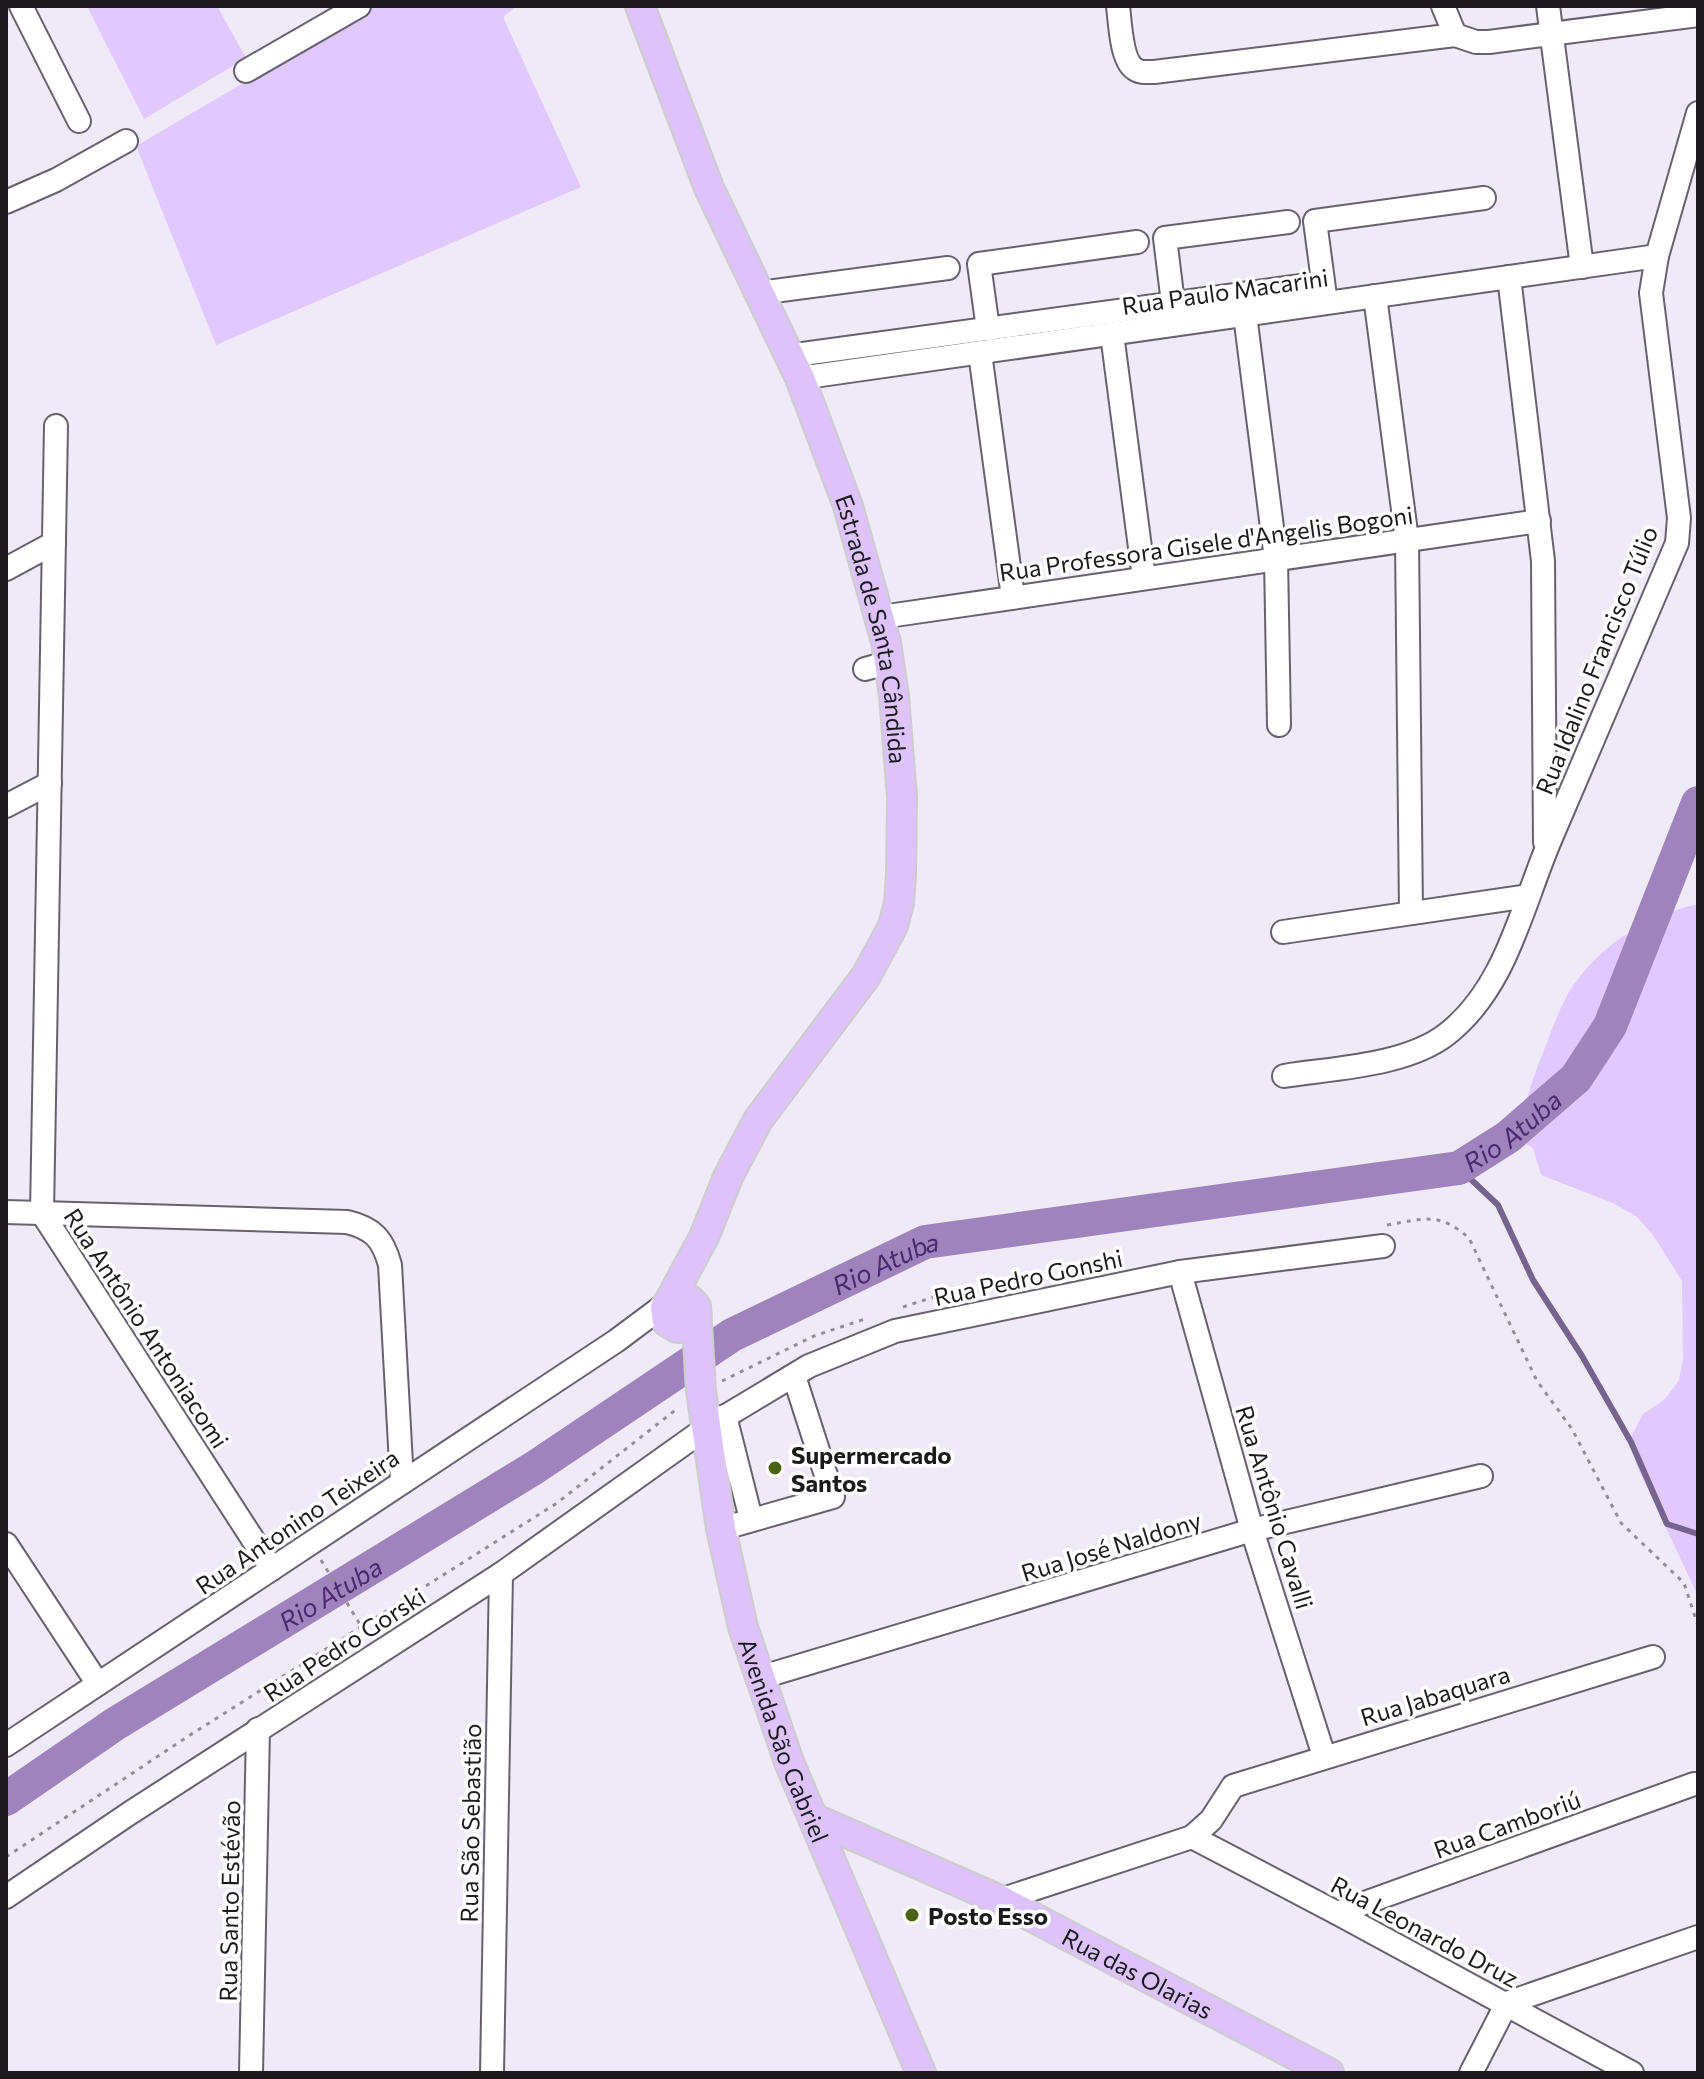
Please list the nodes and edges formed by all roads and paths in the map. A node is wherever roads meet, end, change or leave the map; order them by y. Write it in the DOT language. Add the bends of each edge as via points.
graph roads {
  1 [pos="21,6"];
  2 [pos="359,6"];
  3 [pos="640,6"];
  4 [pos="1118,6"];
  5 [pos="1443,6"];
  6 [pos="1548,6"];
  7 [pos="1697,16"];
  8 [pos="1552,34"];
  9 [pos="1455,35"];
  10 [pos="246,71"];
  11 [pos="1698,113"];
  12 [pos="79,121"];
  13 [pos="126,141"];
  14 [pos="1484,198"];
  15 [pos="6,202"];
  16 [pos="1288,222"];
  17 [pos="1137,242"];
  18 [pos="1657,256"];
  19 [pos="1582,267"];
  20 [pos="948,268"];
  21 [pos="1509,277"];
  22 [pos="759,293"];
  23 [pos="1324,293"];
  24 [pos="1375,296"];
  25 [pos="1173,303"];
  26 [pos="1245,315"];
  27 [pos="988,329"];
  28 [pos="1112,334"];
  29 [pos="980,353"];
  30 [pos="794,367"];
  31 [pos="56,426"];
  32 [pos="1539,521"];
  33 [pos="1407,540"];
  34 [pos="54,543"];
  35 [pos="1276,559"];
  36 [pos="6,569"];
  37 [pos="1144,578"];
  38 [pos="1013,597"];
  39 [pos="881,617"];
  40 [pos="1279,725"];
  41 [pos="50,783"];
  42 [pos="6,806"];
  43 [pos="1545,852"];
  44 [pos="1528,896"];
  45 [pos="1411,913"];
  46 [pos="1283,932"];
  47 [pos="1284,1076"];
  48 [pos="6,1212"];
  49 [pos="42,1213"];
  50 [pos="1385,1236"];
  51 [pos="1180,1272"];
  52 [pos="1032,1280"];
  53 [pos="898,1309"];
  54 [pos="680,1313"];
  55 [pos="870,1318"];
  56 [pos="794,1376"];
  57 [pos="701,1391"];
  58 [pos="716,1422"];
  59 [pos="1481,1476"];
  60 [pos="402,1482"];
  61 [pos="751,1519"];
  62 [pos="721,1529"];
  63 [pos="1252,1530"];
  64 [pos="6,1544"];
  65 [pos="324,1566"];
  66 [pos="272,1569"];
  67 [pos="501,1574"];
  68 [pos="1698,1626"];
  69 [pos="362,1627"];
  70 [pos="378,1653"];
  71 [pos="1653,1657"];
  72 [pos="759,1678"];
  73 [pos="98,1684"];
  74 [pos="258,1729"];
  75 [pos="6,1745"];
  76 [pos="1324,1756"];
  77 [pos="1694,1784"];
  78 [pos="813,1818"];
  79 [pos="1192,1837"];
  80 [pos="6,1857"];
  81 [pos="6,1897"];
  82 [pos="1000,1900"];
  83 [pos="1337,1913"];
  84 [pos="1698,1937"];
  85 [pos="1507,2003"];
  86 [pos="251,2073"];
  87 [pos="492,2073"];
  88 [pos="921,2073"];
  89 [pos="1329,2073"];
  90 [pos="1471,2073"];
  91 [pos="1632,2073"];
  1 -- 12 [label="street"];
  2 -- 10 [label="street"];
  3 -- 22 [label="main road, Estrada de Santa Cândida" via="709,188"];
  4 -- 9 [label="street" via="1125,55 1134,69 1154,72"];
  5 -- 9 [label="street"];
  6 -- 8 [label="street"];
  7 -- 8 [label="street"];
  8 -- 9 [label="street" via="1489,42"];
  8 -- 19 [label="street"];
  11 -- 18 [label="street, Rua Idalino Francisco Túlio"];
  13 -- 15 [label="street"];
  14 -- 23 [label="street" via="1315,221"];
  16 -- 25 [label="street" via="1165,238"];
  17 -- 27 [label="street" via="979,264"];
  18 -- 19 [label="street, Rua Paulo Macarini"];
  18 -- 43 [label="street, Rua Idalino Francisco Túlio" via="1652,302 1677,543"];
  19 -- 21 [label="street, Rua Paulo Macarini"];
  20 -- 22 [label="street"];
  21 -- 24 [label="street, Rua Paulo Macarini"];
  21 -- 32 [label="street"];
  22 -- 30 [label="main road, Estrada de Santa Cândida"];
  23 -- 24 [label="street, Rua Paulo Macarini"];
  23 -- 25 [label="street"];
  23 -- 26 [label="street, Rua Paulo Macarini"];
  24 -- 33 [label="street"];
  25 -- 27 [label="street"];
  26 -- 28 [label="street, Rua Paulo Macarini"];
  26 -- 35 [label="street"];
  27 -- 30 [label="street"];
  28 -- 29 [label="street, Rua Paulo Macarini"];
  28 -- 37 [label="street"];
  29 -- 30 [label="street, Rua Paulo Macarini"];
  29 -- 38 [label="street"];
  30 -- 39 [label="main road, Estrada de Santa Cândida" via="832,460"];
  31 -- 34 [label="street, Rua Antônio Antoniacomi"];
  32 -- 33 [label="street, Rua Professora Gisele d'Angelis Bogoni"];
  32 -- 43 [label="street"];
  33 -- 35 [label="street, Rua Professora Gisele d'Angelis Bogoni"];
  33 -- 45 [label="street"];
  34 -- 36 [label="street"];
  34 -- 41 [label="street, Rua Antônio Antoniacomi"];
  35 -- 37 [label="street, Rua Professora Gisele d'Angelis Bogoni"];
  35 -- 40 [label="street"];
  37 -- 38 [label="street, Rua Professora Gisele d'Angelis Bogoni"];
  38 -- 39 [label="street, Rua Professora Gisele d'Angelis Bogoni"];
  39 -- 54 [label="main road, Estrada de Santa Cândida" via="878,666 902,797 901,875 893,926 866,976 758,1120 728,1177"];
  41 -- 42 [label="street"];
  41 -- 49 [label="street, Rua Antônio Antoniacomi"];
  43 -- 44 [label="street, Rua Idalino Francisco Túlio"];
  44 -- 45 [label="street"];
  44 -- 47 [label="street, Rua Idalino Francisco Túlio" via="1486,993 1447,1034 1389,1059"];
  45 -- 46 [label="street"];
  48 -- 49 [label="street"];
  49 -- 60 [label="street" via="347,1222 376,1233 390,1265"];
  49 -- 66 [label="street, Rua Antônio Antoniacomi"];
  50 -- 51 [label="street, Rua Pedro Gonshi"];
  50 -- 68 [label="path" via="1433,1217 1469,1238 1537,1381 1572,1429 1621,1523 1684,1583"];
  51 -- 56 [label="street, Rua Pedro Gonshi" via="895,1331"];
  51 -- 63 [label="street, Rua Antônio Cavalli"];
  52 -- 53 [label="path" via="940,1295"];
  54 -- 57 [label="main road, Avenida São Gabriel" via="699,1353"];
  54 -- 60 [label="street, Rua Antonino Teixeira" via="616,1341"];
  55 -- 57 [label="path" via="814,1336"];
  56 -- 58 [label="street, Rua Pedro Gonshi"];
  56 -- 61 [label="street" via="833,1497"];
  57 -- 58 [label="main road, Avenida São Gabriel"];
  57 -- 69 [label="path" via="557,1503"];
  58 -- 61 [label="street"];
  58 -- 62 [label="main road, Avenida São Gabriel"];
  58 -- 67 [label="street, Rua Pedro Gorski"];
  59 -- 63 [label="street, Rua José Naldony"];
  60 -- 66 [label="street, Rua Antonino Teixeira"];
  61 -- 62 [label="street"];
  62 -- 72 [label="main road, Avenida São Gabriel"];
  63 -- 72 [label="street, Rua José Naldony"];
  63 -- 76 [label="street, Rua Antônio Cavalli"];
  64 -- 73 [label="street"];
  65 -- 69 [label="path"];
  66 -- 73 [label="street, Rua Antonino Teixeira"];
  67 -- 70 [label="street, Rua Pedro Gorski"];
  67 -- 87 [label="street, Rua São Sebastião"];
  69 -- 70 [label="path"];
  69 -- 80 [label="path"];
  70 -- 74 [label="street, Rua Pedro Gorski"];
  71 -- 76 [label="street, Rua Jabaquara"];
  72 -- 78 [label="main road, Avenida São Gabriel"];
  73 -- 75 [label="street, Rua Antonino Teixeira"];
  74 -- 81 [label="street, Rua Pedro Gorski"];
  74 -- 86 [label="street, Rua Santo Estévão"];
  76 -- 79 [label="street, Rua Jabaquara" via="1233,1786 1211,1820"];
  77 -- 83 [label="street, Rua Camboriú"];
  78 -- 82 [label="main road, Rua das Olarias"];
  78 -- 88 [label="main road, Avenida São Gabriel"];
  79 -- 82 [label="street"];
  79 -- 83 [label="street, Rua Leonardo Druz"];
  82 -- 89 [label="main road, Rua das Olarias"];
  83 -- 85 [label="street, Rua Leonardo Druz"];
  84 -- 85 [label="street"];
  85 -- 90 [label="street"];
  85 -- 91 [label="street, Rua Leonardo Druz"];
}
